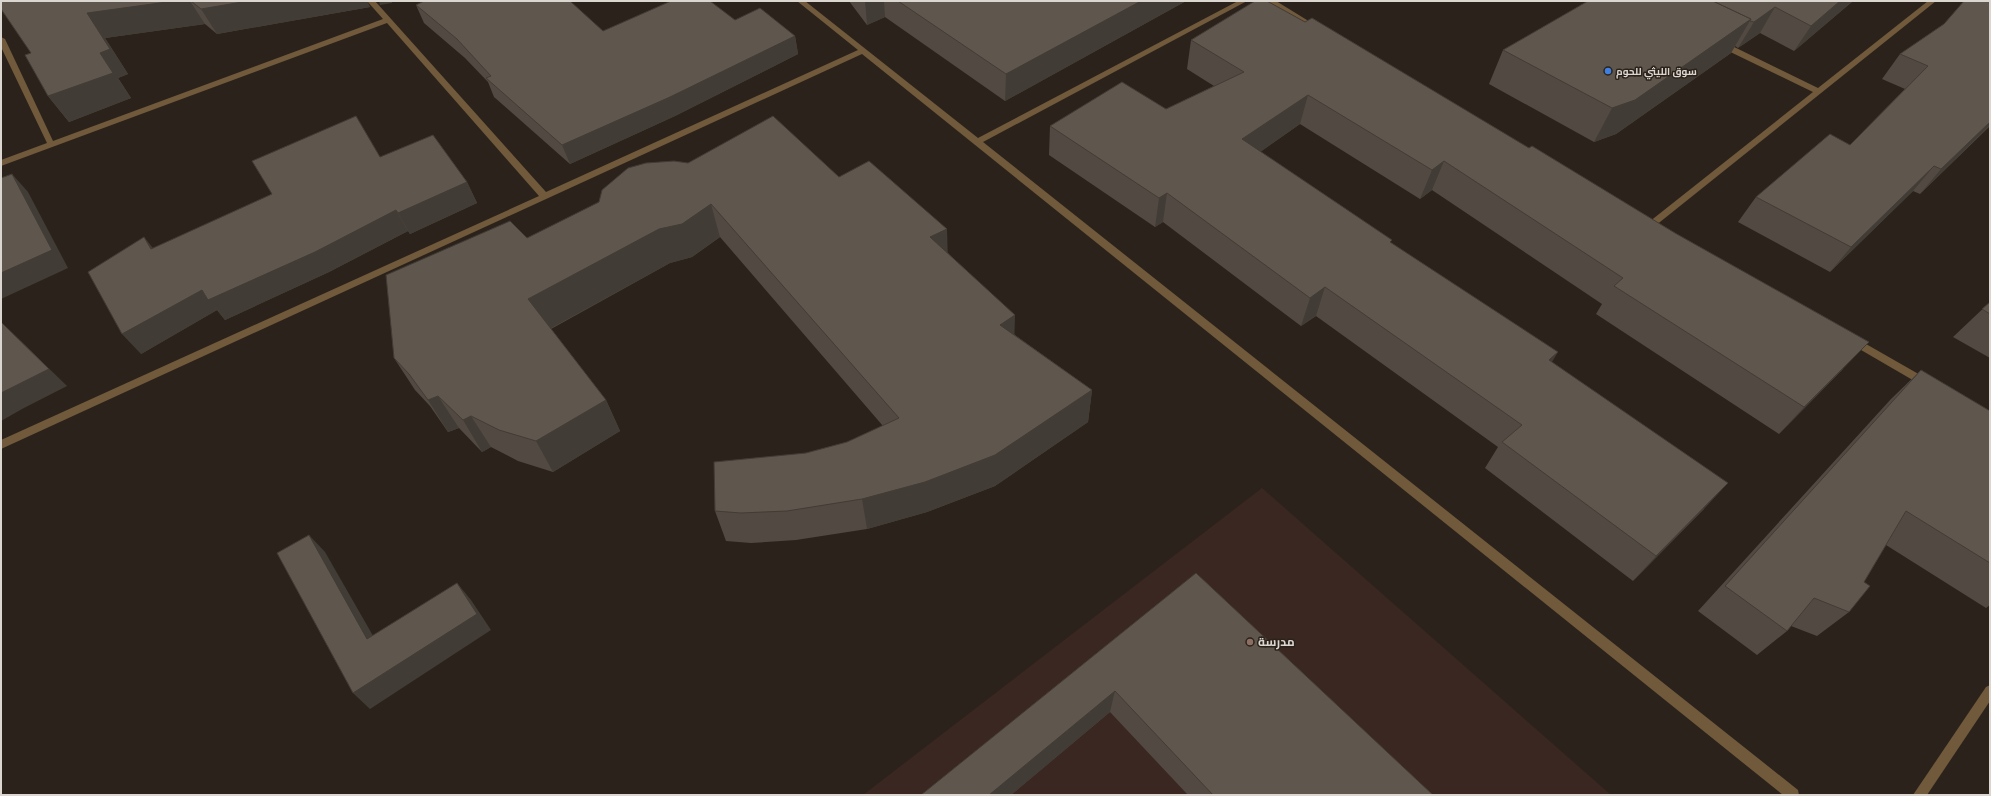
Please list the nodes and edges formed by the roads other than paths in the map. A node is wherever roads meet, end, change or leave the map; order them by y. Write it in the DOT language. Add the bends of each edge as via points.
graph roads {
  1 [pos="371,1"];
  2 [pos="801,1"];
  3 [pos="1243,1"];
  4 [pos="1271,1"];
  5 [pos="1932,1"];
  6 [pos="388,20"];
  7 [pos="1325,33"];
  8 [pos="1,39"];
  9 [pos="1712,39"];
  10 [pos="863,51"];
  11 [pos="1818,92"];
  12 [pos="977,142"];
  13 [pos="52,144"];
  14 [pos="1,163"];
  15 [pos="544,196"];
  16 [pos="1652,224"];
  17 [pos="1845,336"];
  18 [pos="1935,389"];
  19 [pos="1,445"];
  20 [pos="1990,691"];
  21 [pos="1793,795"];
  22 [pos="1919,795"];
  1 -- 6 [label="street"];
  2 -- 10 [label="street"];
  3 -- 12 [label="street"];
  4 -- 7 [label="street"];
  5 -- 11 [label="street"];
  6 -- 13 [label="street"];
  6 -- 15 [label="street"];
  8 -- 13 [label="street"];
  9 -- 11 [label="street"];
  10 -- 12 [label="street"];
  10 -- 15 [label="street"];
  11 -- 16 [label="street"];
  12 -- 21 [label="street"];
  13 -- 14 [label="street"];
  15 -- 19 [label="street"];
  17 -- 18 [label="street"];
  20 -- 22 [label="street"];
}
